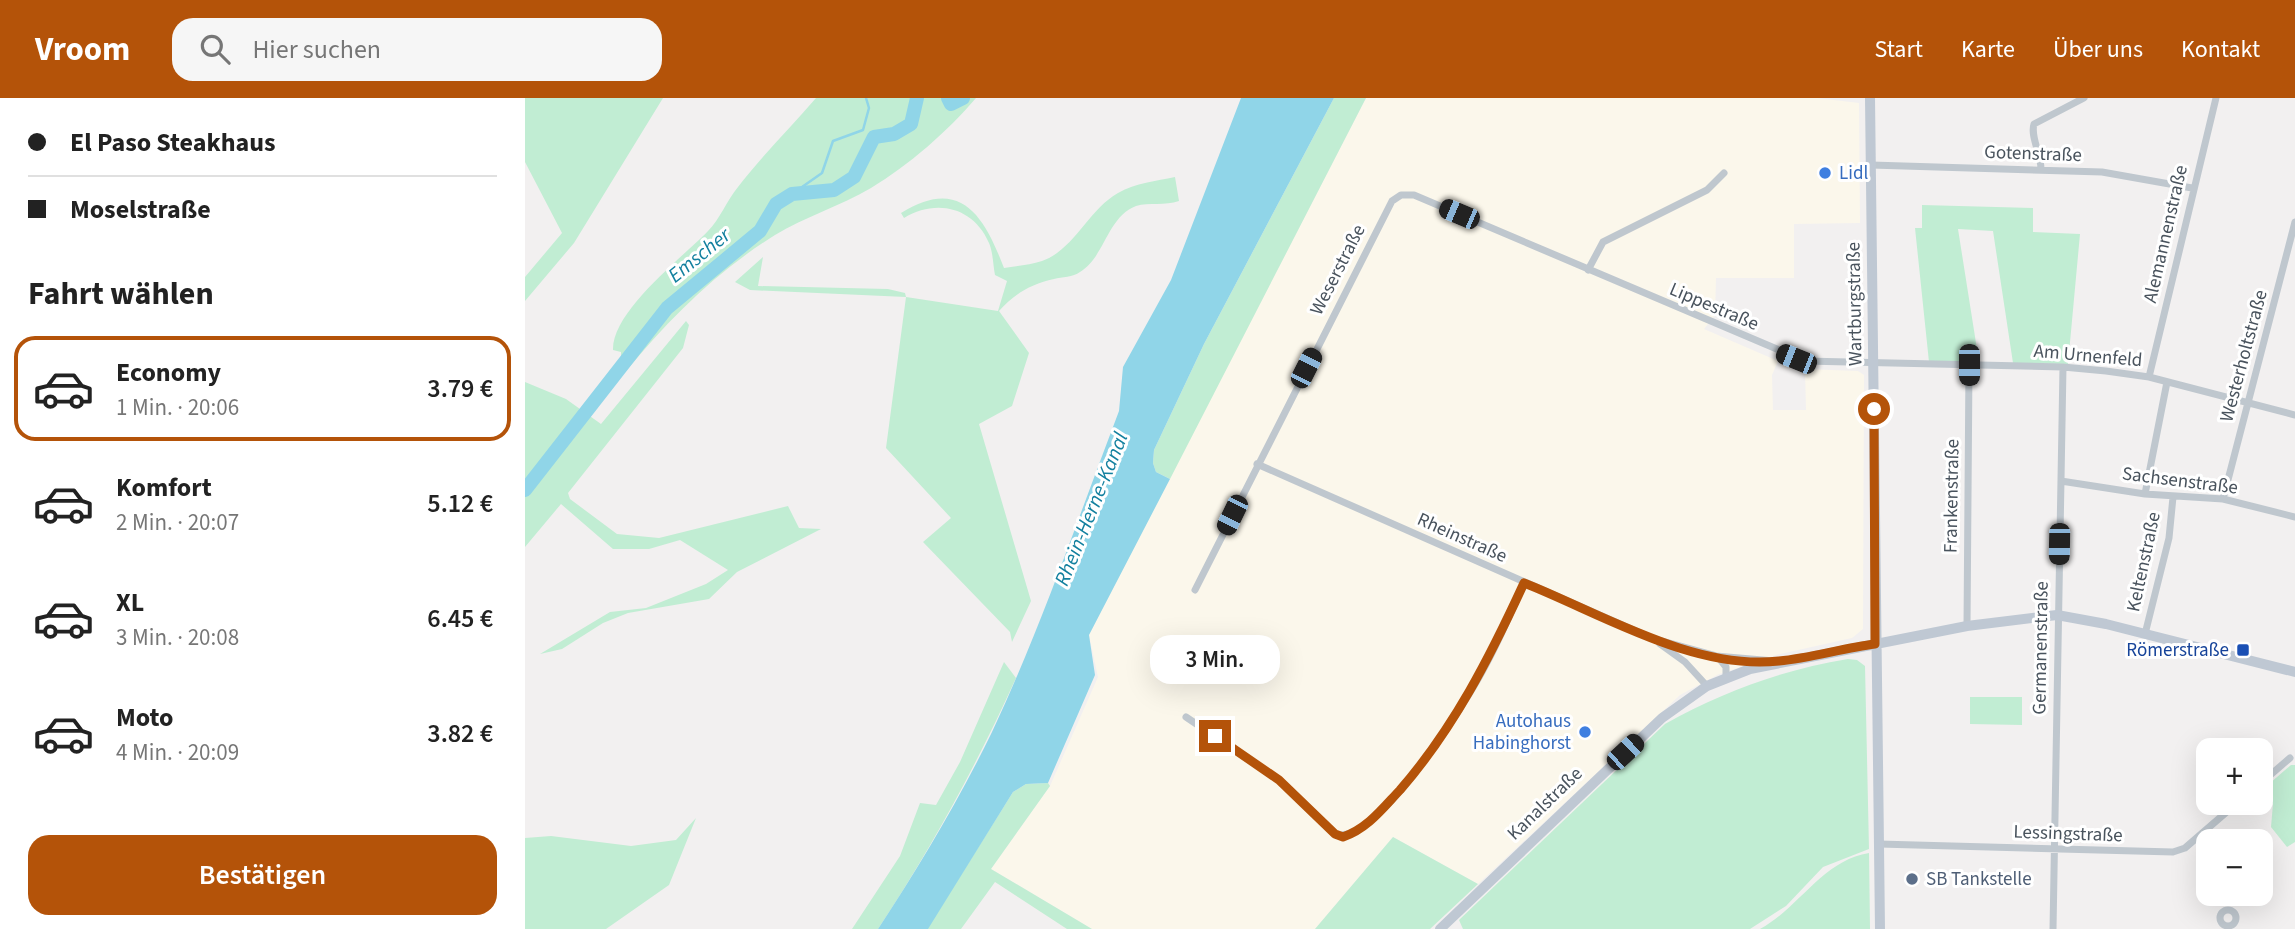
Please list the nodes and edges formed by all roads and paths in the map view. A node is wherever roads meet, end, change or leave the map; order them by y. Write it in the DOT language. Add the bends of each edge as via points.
graph roads {
  1 [pos="1871,98"];
  2 [pos="2084,98"];
  3 [pos="2215,98"];
  4 [pos="1871,165"];
  5 [pos="2041,169"];
  6 [pos="1724,173"];
  7 [pos="2192,188"];
  8 [pos="1401,195"];
  9 [pos="2295,222"];
  10 [pos="1588,270"];
  11 [pos="1874,364"];
  12 [pos="1969,365"];
  13 [pos="2063,367"];
  14 [pos="2149,377"];
  15 [pos="2167,382"];
  16 [pos="2248,403"];
  17 [pos="2295,415"];
  18 [pos="1257,464"];
  19 [pos="2061,481"];
  20 [pos="2145,495"];
  21 [pos="2173,497"];
  22 [pos="2223,499"];
  23 [pos="2295,517"];
  24 [pos="1524,583"];
  25 [pos="1195,590"];
  26 [pos="2057,615"];
  27 [pos="1968,626"];
  28 [pos="2145,634"];
  29 [pos="1654,639"];
  30 [pos="1875,644"];
  31 [pos="1716,656"];
  32 [pos="1778,662"];
  33 [pos="2295,672"];
  34 [pos="1726,677"];
  35 [pos="1707,687"];
  36 [pos="1186,717"];
  37 [pos="2290,758"];
  38 [pos="2273,773"];
  39 [pos="2223,815"];
  40 [pos="1879,844"];
  41 [pos="2054,849"];
  42 [pos="1440,929"];
  43 [pos="1880,929"];
  44 [pos="2053,929"];
  1 -- 4 [label="main road, Wartburgstraße"];
  2 -- 5 [label="street" via="2034,124"];
  3 -- 7 [label="street, Alemannenstraße"];
  4 -- 5 [label="street, Gotenstraße"];
  4 -- 11 [label="main road, Wartburgstraße"];
  5 -- 7 [label="street, Gotenstraße" via="2113,173"];
  6 -- 10 [label="street" via="1707,190 1603,242"];
  7 -- 14 [label="street, Alemannenstraße"];
  8 -- 10 [label="street, Lippestraße" via="1414,195"];
  8 -- 18 [label="street, Weserstraße" via="1392,201"];
  9 -- 16 [label="street, Westerholtstraße"];
  10 -- 11 [label="street, Lippestraße" via="1796,359"];
  11 -- 12 [label="street, Am Urnenfeld"];
  11 -- 30 [label="main road, Wartburgstraße"];
  12 -- 13 [label="street, Am Urnenfeld"];
  12 -- 27 [label="street, Frankenstraße"];
  13 -- 14 [label="street, Am Urnenfeld"];
  13 -- 19 [label="street, Germanenstraße"];
  14 -- 15 [label="street, Am Urnenfeld"];
  15 -- 16 [label="street, Am Urnenfeld"];
  15 -- 20 [label="street"];
  16 -- 17 [label="street, Am Urnenfeld"];
  16 -- 22 [label="street, Westerholtstraße"];
  18 -- 24 [label="street, Rheinstraße"];
  18 -- 25 [label="street, Weserstraße"];
  19 -- 20 [label="street, Sachsenstraße"];
  19 -- 26 [label="street, Germanenstraße"];
  20 -- 21 [label="street, Sachsenstraße"];
  21 -- 22 [label="street, Sachsenstraße"];
  21 -- 28 [label="street, Keltenstraße" via="2169,538"];
  22 -- 23 [label="street, Sachsenstraße"];
  24 -- 29 [label="street, Rheinstraße"];
  24 -- 36 [label="street" via="1472,690 1417,769 1378,816 1343,837 1279,780"];
  26 -- 27 [label="main road"];
  26 -- 28 [label="main road"];
  26 -- 41 [label="street, Germanenstraße"];
  27 -- 30 [label="main road"];
  28 -- 33 [label="main road"];
  29 -- 31 [label="street, Rheinstraße"];
  29 -- 35 [label="street, Rheinstraße" via="1685,662"];
  30 -- 32 [label="main road, Kanalstraße"];
  30 -- 40 [label="main road, Wartburgstraße"];
  31 -- 32 [label="street, Rheinstraße"];
  31 -- 34 [label="street" via="1726,667"];
  32 -- 34 [label="main road, Kanalstraße"];
  34 -- 35 [label="main road, Kanalstraße"];
  35 -- 42 [label="main road, Kanalstraße" via="1661,718"];
  37 -- 38 [label="street"];
  39 -- 41 [label="street, Lessingstraße" via="2180,851"];
  40 -- 41 [label="street, Lessingstraße"];
  40 -- 43 [label="main road, Wartburgstraße"];
  41 -- 44 [label="street, Germanenstraße"];
}
